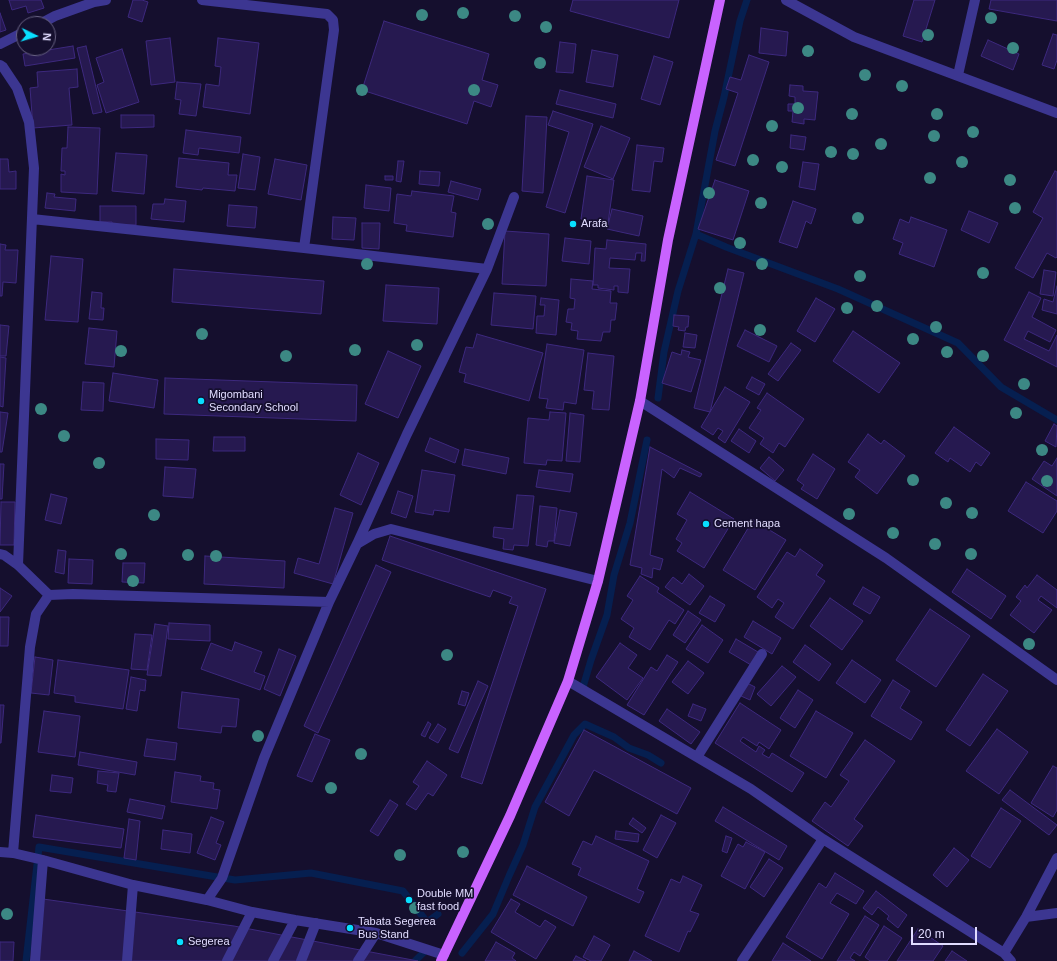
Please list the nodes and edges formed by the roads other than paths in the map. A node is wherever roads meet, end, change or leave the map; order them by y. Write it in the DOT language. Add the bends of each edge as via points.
graph roads {
  1 [pos="106,0"];
  2 [pos="202,0"];
  3 [pos="720,0"];
  4 [pos="786,0"];
  5 [pos="975,0"];
  6 [pos="55,16"];
  7 [pos="16,36"];
  8 [pos="0,44"];
  9 [pos="0,65"];
  10 [pos="958,76"];
  11 [pos="1057,113"];
  12 [pos="514,197"];
  13 [pos="32,219"];
  14 [pos="304,248"];
  15 [pos="487,269"];
  16 [pos="640,401"];
  17 [pos="357,544"];
  18 [pos="0,554"];
  19 [pos="18,565"];
  20 [pos="598,580"];
  21 [pos="49,595"];
  22 [pos="329,602"];
  23 [pos="762,654"];
  24 [pos="1057,680"];
  25 [pos="568,681"];
  26 [pos="697,757"];
  27 [pos="823,839"];
  28 [pos="0,852"];
  29 [pos="13,853"];
  30 [pos="1057,858"];
  31 [pos="44,860"];
  32 [pos="133,885"];
  33 [pos="207,900"];
  34 [pos="252,912"];
  35 [pos="1057,913"];
  36 [pos="1026,917"];
  37 [pos="295,920"];
  38 [pos="316,923"];
  39 [pos="376,933"];
  40 [pos="1004,953"];
  41 [pos="442,958"];
  42 [pos="35,961"];
  43 [pos="127,961"];
  44 [pos="227,961"];
  45 [pos="273,961"];
  46 [pos="301,961"];
  47 [pos="358,961"];
  48 [pos="742,961"];
  49 [pos="1011,961"];
  1 -- 6 [label="street"];
  2 -- 14 [label="street" via="327,14 333,20 333,38"];
  3 -- 16 [label="main road" via="668,240"];
  4 -- 10 [label="street" via="854,37"];
  5 -- 10 [label="street"];
  7 -- 8 [label="street"];
  9 -- 13 [label="street" via="17,88 29,122 34,168"];
  10 -- 11 [label="street"];
  12 -- 15 [label="street"];
  13 -- 14 [label="street"];
  13 -- 19 [label="street"];
  14 -- 15 [label="street"];
  15 -- 17 [label="street"];
  16 -- 20 [label="main road"];
  16 -- 24 [label="street" via="886,558"];
  17 -- 20 [label="street" via="374,534 391,529"];
  17 -- 22 [label="street"];
  18 -- 19 [label="street"];
  19 -- 21 [label="street"];
  20 -- 25 [label="main road"];
  21 -- 22 [label="street"];
  21 -- 29 [label="street" via="36,614 30,647"];
  22 -- 33 [label="street" via="264,758 222,878"];
  23 -- 26 [label="street"];
  25 -- 26 [label="street"];
  25 -- 41 [label="main road" via="510,816"];
  26 -- 27 [label="street" via="751,789"];
  27 -- 40 [label="street"];
  27 -- 48 [label="street"];
  28 -- 29 [label="street"];
  29 -- 31 [label="street"];
  30 -- 36 [label="street"];
  31 -- 32 [label="street"];
  31 -- 42 [label="street"];
  32 -- 33 [label="street"];
  32 -- 43 [label="street"];
  33 -- 34 [label="street"];
  34 -- 37 [label="street"];
  34 -- 44 [label="street"];
  35 -- 36 [label="street"];
  36 -- 40 [label="street"];
  37 -- 38 [label="street"];
  37 -- 45 [label="street"];
  38 -- 39 [label="street"];
  38 -- 46 [label="street"];
  39 -- 41 [label="street"];
  39 -- 47 [label="street"];
  40 -- 49 [label="street"];
}
